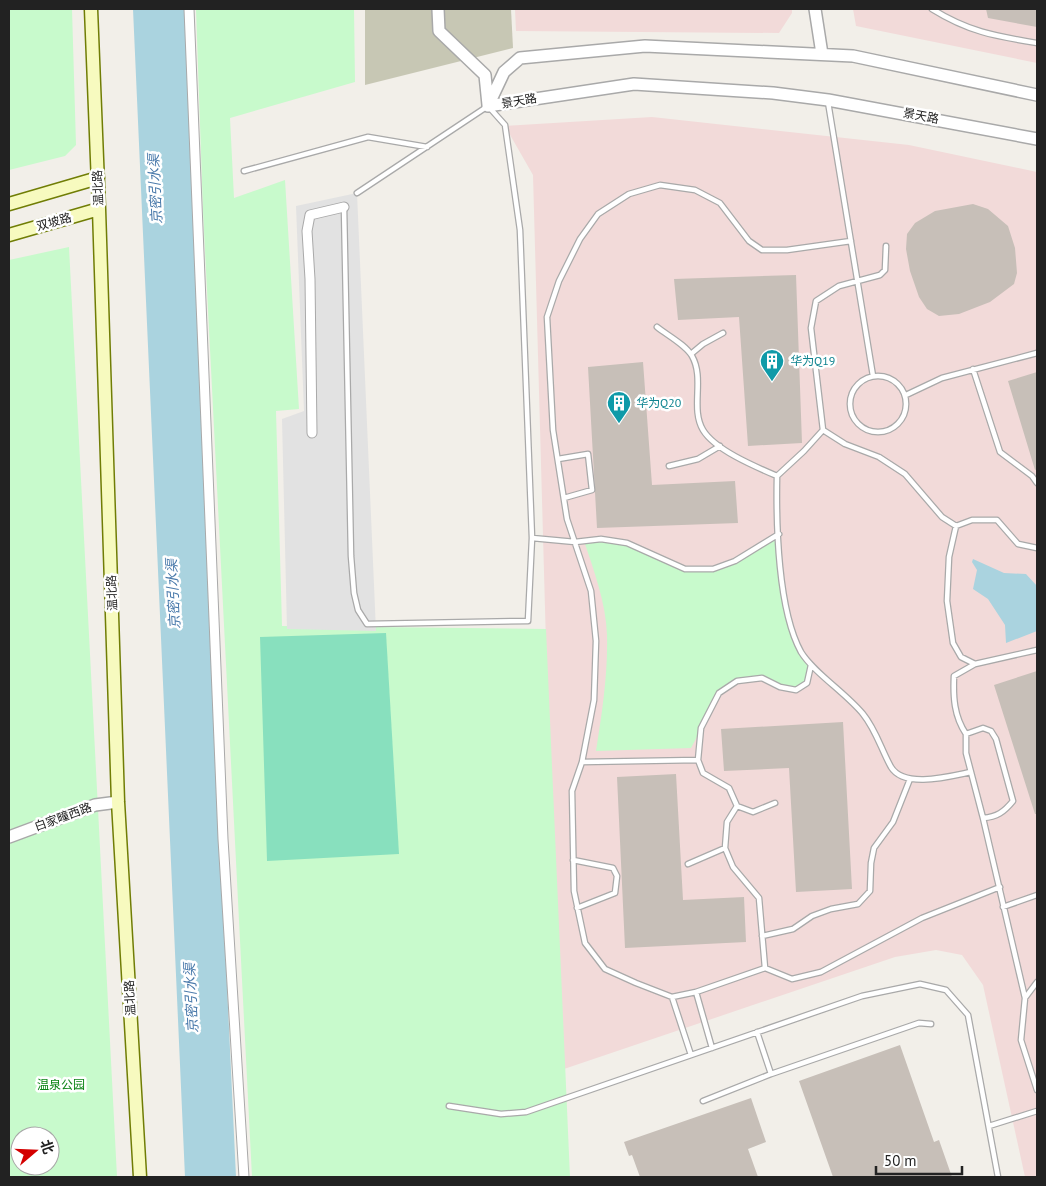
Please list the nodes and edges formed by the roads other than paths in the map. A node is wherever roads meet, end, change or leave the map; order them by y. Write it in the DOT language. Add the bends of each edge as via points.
graph roads {
  1 [pos="91,9"];
  2 [pos="189,9"];
  3 [pos="438,9"];
  4 [pos="815,9"];
  5 [pos="932,9"];
  6 [pos="1037,44"];
  7 [pos="822,54"];
  8 [pos="1037,95"];
  9 [pos="828,100"];
  10 [pos="488,106"];
  11 [pos="1037,139"];
  12 [pos="427,147"];
  13 [pos="244,171"];
  14 [pos="98,178"];
  15 [pos="357,193"];
  16 [pos="9,204"];
  17 [pos="344,207"];
  18 [pos="99,209"];
  19 [pos="9,235"];
  20 [pos="851,241"];
  21 [pos="886,246"];
  22 [pos="857,280"];
  23 [pos="657,327"];
  24 [pos="723,333"];
  25 [pos="1037,353"];
  26 [pos="691,354"];
  27 [pos="973,369"];
  28 [pos="873,376"];
  29 [pos="906,396"];
  30 [pos="823,430"];
  31 [pos="312,433"];
  32 [pos="720,446"];
  33 [pos="558,459"];
  34 [pos="669,466"];
  35 [pos="777,476"];
  36 [pos="1037,483"];
  37 [pos="564,498"];
  38 [pos="956,526"];
  39 [pos="779,534"];
  40 [pos="532,538"];
  41 [pos="575,542"];
  42 [pos="1037,548"];
  43 [pos="1037,650"];
  44 [pos="976,664"];
  45 [pos="811,665"];
  46 [pos="966,734"];
  47 [pos="698,760"];
  48 [pos="582,762"];
  49 [pos="971,772"];
  50 [pos="910,778"];
  51 [pos="118,802"];
  52 [pos="774,803"];
  53 [pos="738,806"];
  54 [pos="983,818"];
  55 [pos="9,837"];
  56 [pos="725,848"];
  57 [pos="574,860"];
  58 [pos="688,864"];
  59 [pos="1000,887"];
  60 [pos="1037,896"];
  61 [pos="1003,907"];
  62 [pos="577,908"];
  63 [pos="762,936"];
  64 [pos="765,968"];
  65 [pos="1037,982"];
  66 [pos="696,992"];
  67 [pos="672,997"];
  68 [pos="1025,998"];
  69 [pos="931,1024"];
  70 [pos="757,1032"];
  71 [pos="712,1048"];
  72 [pos="691,1056"];
  73 [pos="771,1074"];
  74 [pos="1037,1090"];
  75 [pos="703,1101"];
  76 [pos="449,1106"];
  77 [pos="1037,1111"];
  78 [pos="989,1126"];
  79 [pos="140,1177"];
  80 [pos="244,1177"];
  81 [pos="998,1177"];
  1 -- 14 [label="main road, 温北路"];
  2 -- 80 [label="street" via="223,839"];
  3 -- 10 [label="street" via="439,31 485,76"];
  4 -- 7 [label="street"];
  5 -- 6 [label="lane" via="985,35"];
  7 -- 8 [label="street, 景天路" via="853,56"];
  7 -- 10 [label="street, 景天路" via="645,46 520,58 504,72"];
  9 -- 10 [label="street, 景天路" via="634,84"];
  9 -- 11 [label="street, 景天路"];
  9 -- 20 [label="lane"];
  10 -- 12 [label="lane"];
  10 -- 40 [label="lane" via="505,126 520,230"];
  12 -- 13 [label="lane" via="368,137"];
  12 -- 15 [label="lane"];
  14 -- 16 [label="main road"];
  14 -- 18 [label="main road, 温北路"];
  17 -- 31 [label="street" via="310,215 307,231"];
  17 -- 40 [label="lane" via="351,556 358,610 367,624 528,621"];
  18 -- 19 [label="main road, 双坡路"];
  18 -- 51 [label="main road, 温北路"];
  20 -- 22 [label="lane"];
  20 -- 33 [label="lane" via="787,250 762,250 749,241 720,204 695,190 660,185 629,194 598,214 559,281 548,316 553,430"];
  21 -- 22 [label="lane" via="886,270 880,275"];
  22 -- 28 [label="lane"];
  22 -- 30 [label="lane" via="839,286 816,301 811,328"];
  23 -- 26 [label="lane"];
  24 -- 26 [label="lane"];
  25 -- 27 [label="lane"];
  26 -- 32 [label="lane" via="698,370 698,413 703,431"];
  27 -- 29 [label="lane" via="942,378"];
  27 -- 36 [label="lane" via="1000,452"];
  28 -- 29 [label="lane" via="890,378"];
  28 -- 29 [label="lane" via="856,385 849,403 850,412 861,428 880,433 897,425 906,408"];
  30 -- 35 [label="lane"];
  30 -- 38 [label="lane" via="905,474 942,517"];
  32 -- 34 [label="lane" via="698,459"];
  32 -- 35 [label="lane"];
  33 -- 37 [label="lane"];
  33 -- 37 [label="lane" via="588,454 592,490"];
  35 -- 39 [label="lane"];
  37 -- 41 [label="lane"];
  38 -- 42 [label="lane" via="972,520 998,520 1018,544"];
  38 -- 44 [label="lane" via="948,557 947,601 953,642 961,657"];
  39 -- 41 [label="lane" via="735,562 713,569 685,569 628,543 601,539"];
  39 -- 45 [label="lane" via="785,612"];
  40 -- 41 [label="lane"];
  41 -- 48 [label="lane" via="591,590 596,641 594,700"];
  43 -- 44 [label="lane"];
  44 -- 46 [label="lane" via="954,676 953,693 958,721"];
  45 -- 47 [label="lane" via="807,683 796,690 762,678 737,681 719,693 701,728"];
  45 -- 50 [label="lane" via="851,700 871,724 892,769"];
  46 -- 49 [label="lane"];
  46 -- 54 [label="lane" via="983,728 991,731 1013,801 994,817"];
  47 -- 48 [label="lane"];
  47 -- 53 [label="lane" via="703,773 730,788"];
  48 -- 57 [label="lane" via="572,791"];
  49 -- 50 [label="lane" via="928,780"];
  49 -- 54 [label="lane"];
  50 -- 63 [label="lane" via="892,822 874,848 870,891 858,904 831,909 793,928"];
  51 -- 55 [label="street, 白家疃西路" via="95,804"];
  51 -- 79 [label="main road, 温北路"];
  52 -- 53 [label="lane" via="753,812"];
  53 -- 56 [label="lane" via="727,822"];
  54 -- 59 [label="lane"];
  56 -- 58 [label="lane"];
  56 -- 63 [label="lane" via="733,867 759,898"];
  57 -- 62 [label="lane"];
  57 -- 62 [label="lane" via="613,868 617,876 615,893"];
  59 -- 61 [label="lane"];
  59 -- 64 [label="lane" via="922,918 821,972 792,979"];
  60 -- 61 [label="lane"];
  61 -- 68 [label="lane"];
  62 -- 67 [label="lane" via="585,944 605,969"];
  63 -- 64 [label="lane"];
  64 -- 66 [label="lane"];
  65 -- 68 [label="lane"];
  66 -- 67 [label="lane"];
  66 -- 71 [label="lane"];
  67 -- 72 [label="lane"];
  68 -- 74 [label="lane" via="1021,1040"];
  69 -- 73 [label="lane" via="918,1023"];
  70 -- 71 [label="lane"];
  70 -- 73 [label="lane"];
  70 -- 78 [label="lane" via="862,996 920,984 946,990 968,1015"];
  71 -- 72 [label="lane"];
  72 -- 76 [label="lane" via="526,1112 501,1114"];
  73 -- 75 [label="lane"];
  77 -- 78 [label="lane"];
  78 -- 81 [label="lane"];
}
